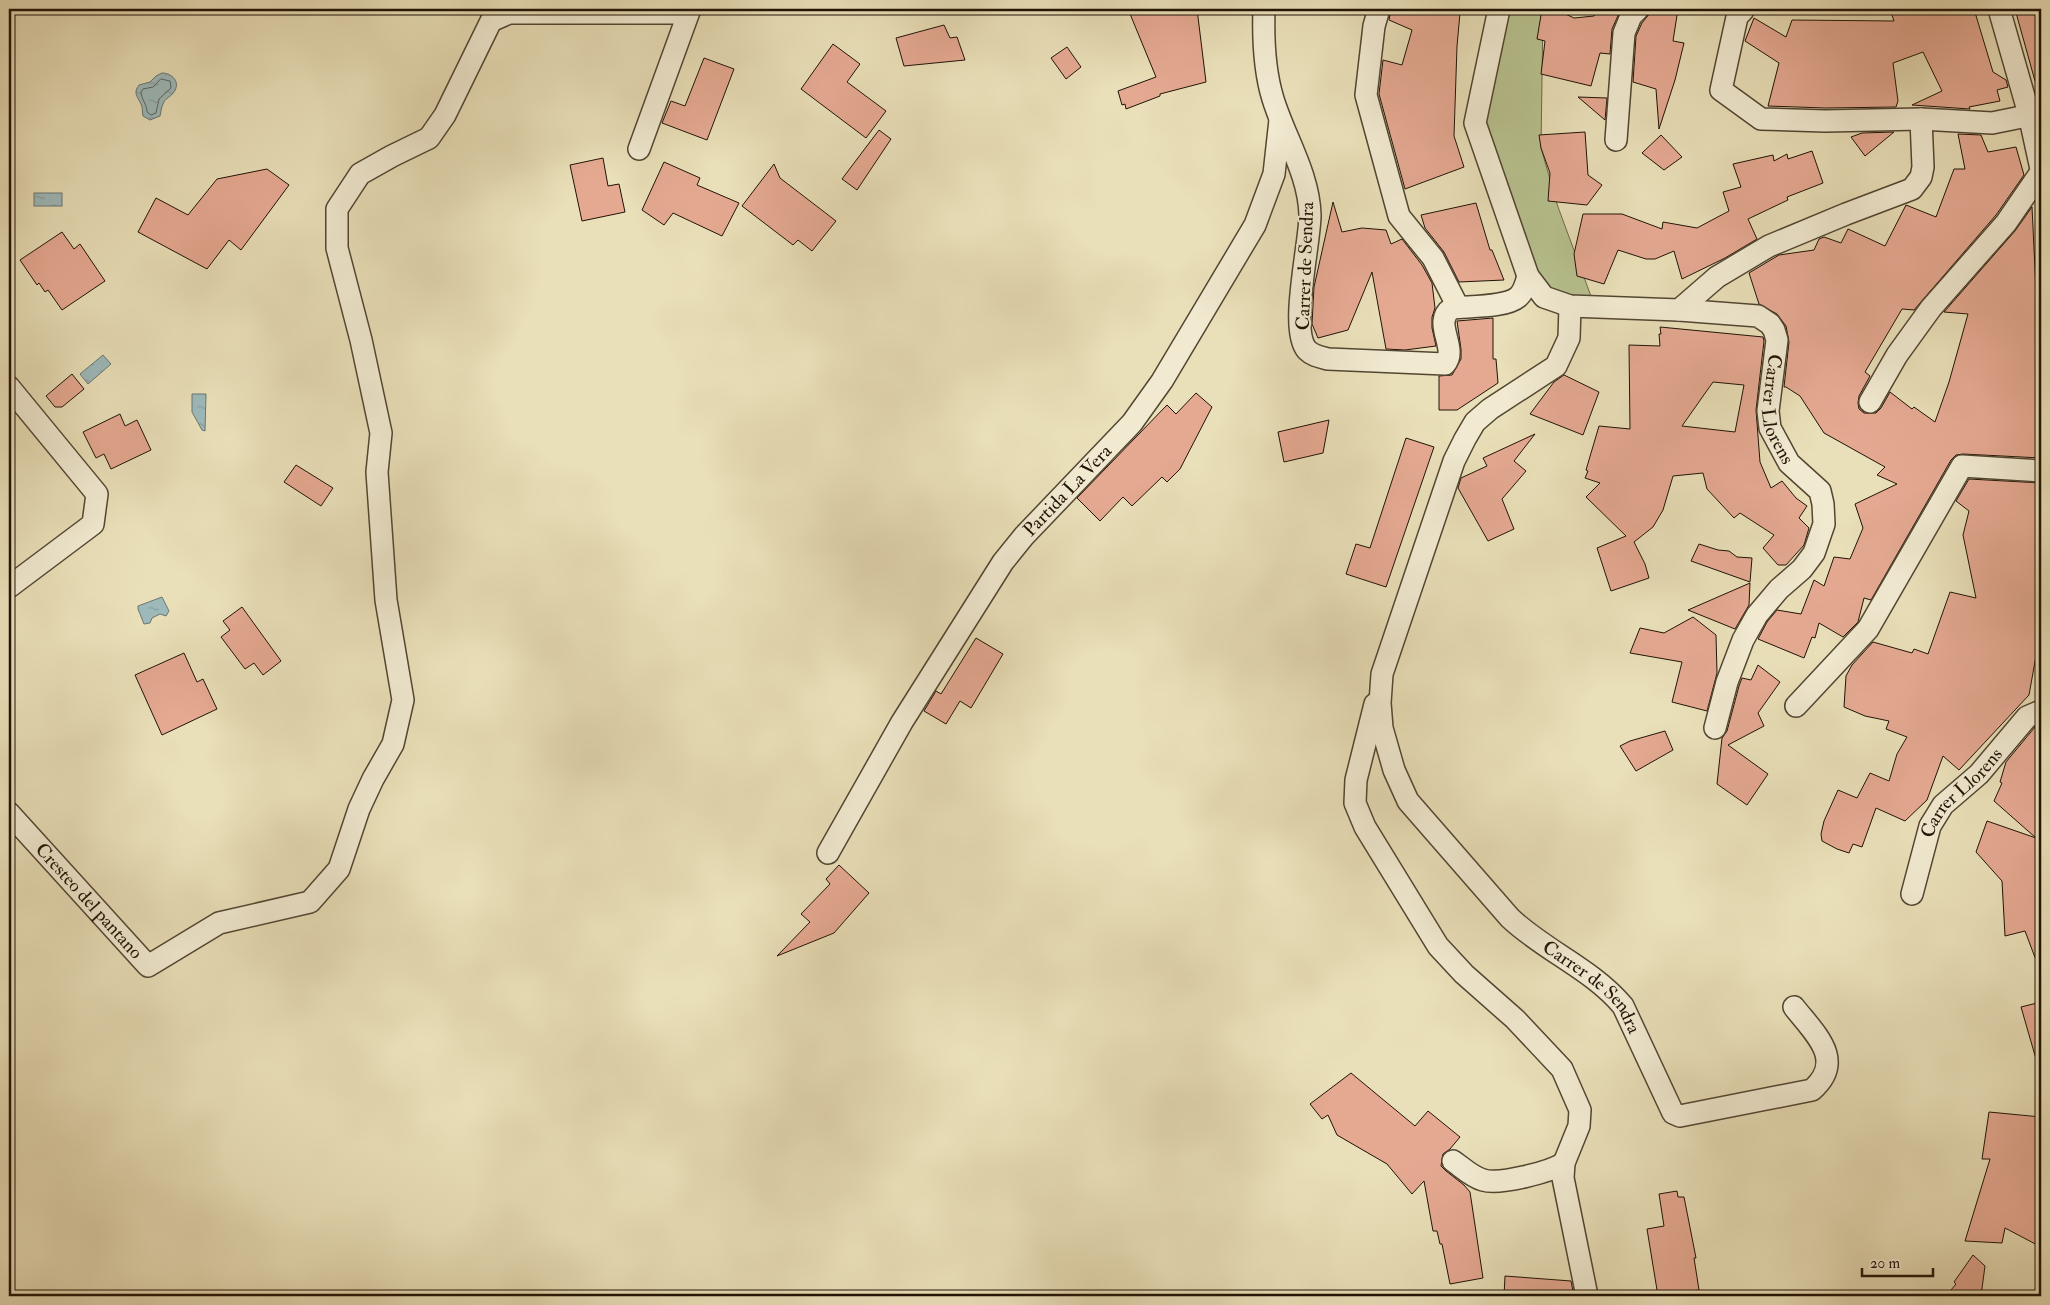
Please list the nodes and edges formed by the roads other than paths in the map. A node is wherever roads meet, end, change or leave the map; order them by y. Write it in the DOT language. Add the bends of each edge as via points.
graph roads {
  1 [pos="1264,9"];
  2 [pos="1379,9"];
  3 [pos="1499,9"];
  4 [pos="1638,9"];
  5 [pos="1744,9"];
  6 [pos="1999,9"];
  7 [pos="689,11"];
  8 [pos="2035,113"];
  9 [pos="1922,119"];
  10 [pos="1280,120"];
  11 [pos="1616,140"];
  12 [pos="639,149"];
  13 [pos="2041,171"];
  14 [pos="1528,276"];
  15 [pos="1570,306"];
  16 [pos="1458,307"];
  17 [pos="1679,310"];
  18 [pos="9,387"];
  19 [pos="1870,402"];
  20 [pos="2041,471"];
  21 [pos="9,587"];
  22 [pos="1382,674"];
  23 [pos="1796,706"];
  24 [pos="2041,711"];
  25 [pos="1715,728"];
  26 [pos="9,813"];
  27 [pos="828,853"];
  28 [pos="1912,894"];
  29 [pos="1794,1008"];
  30 [pos="1453,1161"];
  31 [pos="1564,1163"];
  32 [pos="1587,1296"];
  1 -- 10 [label="street, Carrer de Sendra" via="1263,43 1272,98"];
  2 -- 16 [label="street" via="1366,96 1399,216 1433,258"];
  3 -- 14 [label="street" via="1475,123"];
  4 -- 11 [label="street" via="1631,16 1624,33"];
  5 -- 9 [label="street" via="1737,17 1721,90 1760,119"];
  6 -- 8 [label="street"];
  7 -- 12 [label="street"];
  7 -- 26 [label="street, Cresteo del pantano" via="509,13 491,21 445,115 430,138 360,174 337,209 337,248 362,340 381,433 377,472 386,600 403,700 394,744 372,779 339,869 310,902 219,924 148,966"];
  8 -- 9 [label="street" via="1992,123"];
  8 -- 13 [label="street"];
  9 -- 17 [label="street" via="1923,167 1921,177 1912,189 1769,246 1717,277"];
  10 -- 16 [label="street, Carrer de Sendra" via="1302,174 1310,215 1300,310 1300,329 1306,350 1328,359 1445,364 1449,354 1444,317 1446,311"];
  10 -- 27 [label="street, Partida La Vera" via="1274,174 1255,225 1153,395 1132,424 1029,530 1003,562 902,722"];
  13 -- 19 [label="street" via="2006,223 1931,308 1897,354"];
  14 -- 15 [label="street" via="1544,297"];
  14 -- 16 [label="street" via="1518,297 1508,303"];
  15 -- 17 [label="street"];
  15 -- 22 [label="street, Carrer de Sendra" via="1569,338 1556,366 1490,408 1464,439 1454,460"];
  17 -- 25 [label="street, Carrer Llorens" via="1758,316 1770,324 1777,340 1768,411 1770,428 1789,463 1820,491 1823,504 1824,524 1814,553 1757,614 1727,682"];
  18 -- 21 [label="street" via="96,494 93,524"];
  20 -- 23 [label="street" via="1962,466 1868,629"];
  22 -- 29 [label="street, Carrer de Sendra" via="1382,728 1394,770 1408,801 1520,928 1613,994 1623,1006 1673,1113 1680,1116 1812,1090 1822,1081 1828,1058 1820,1041"];
  22 -- 31 [label="street, Carrer de Sendra" via="1356,780 1354,803 1365,827 1438,946 1562,1069 1580,1110 1579,1126"];
  24 -- 28 [label="street, Carrer Llorens" via="2027,717 1979,774 1943,805 1930,826"];
  30 -- 31 [label="street" via="1474,1176 1491,1182 1553,1170"];
  31 -- 32 [label="street, Carrer de Sendra" via="1565,1194"];
}
